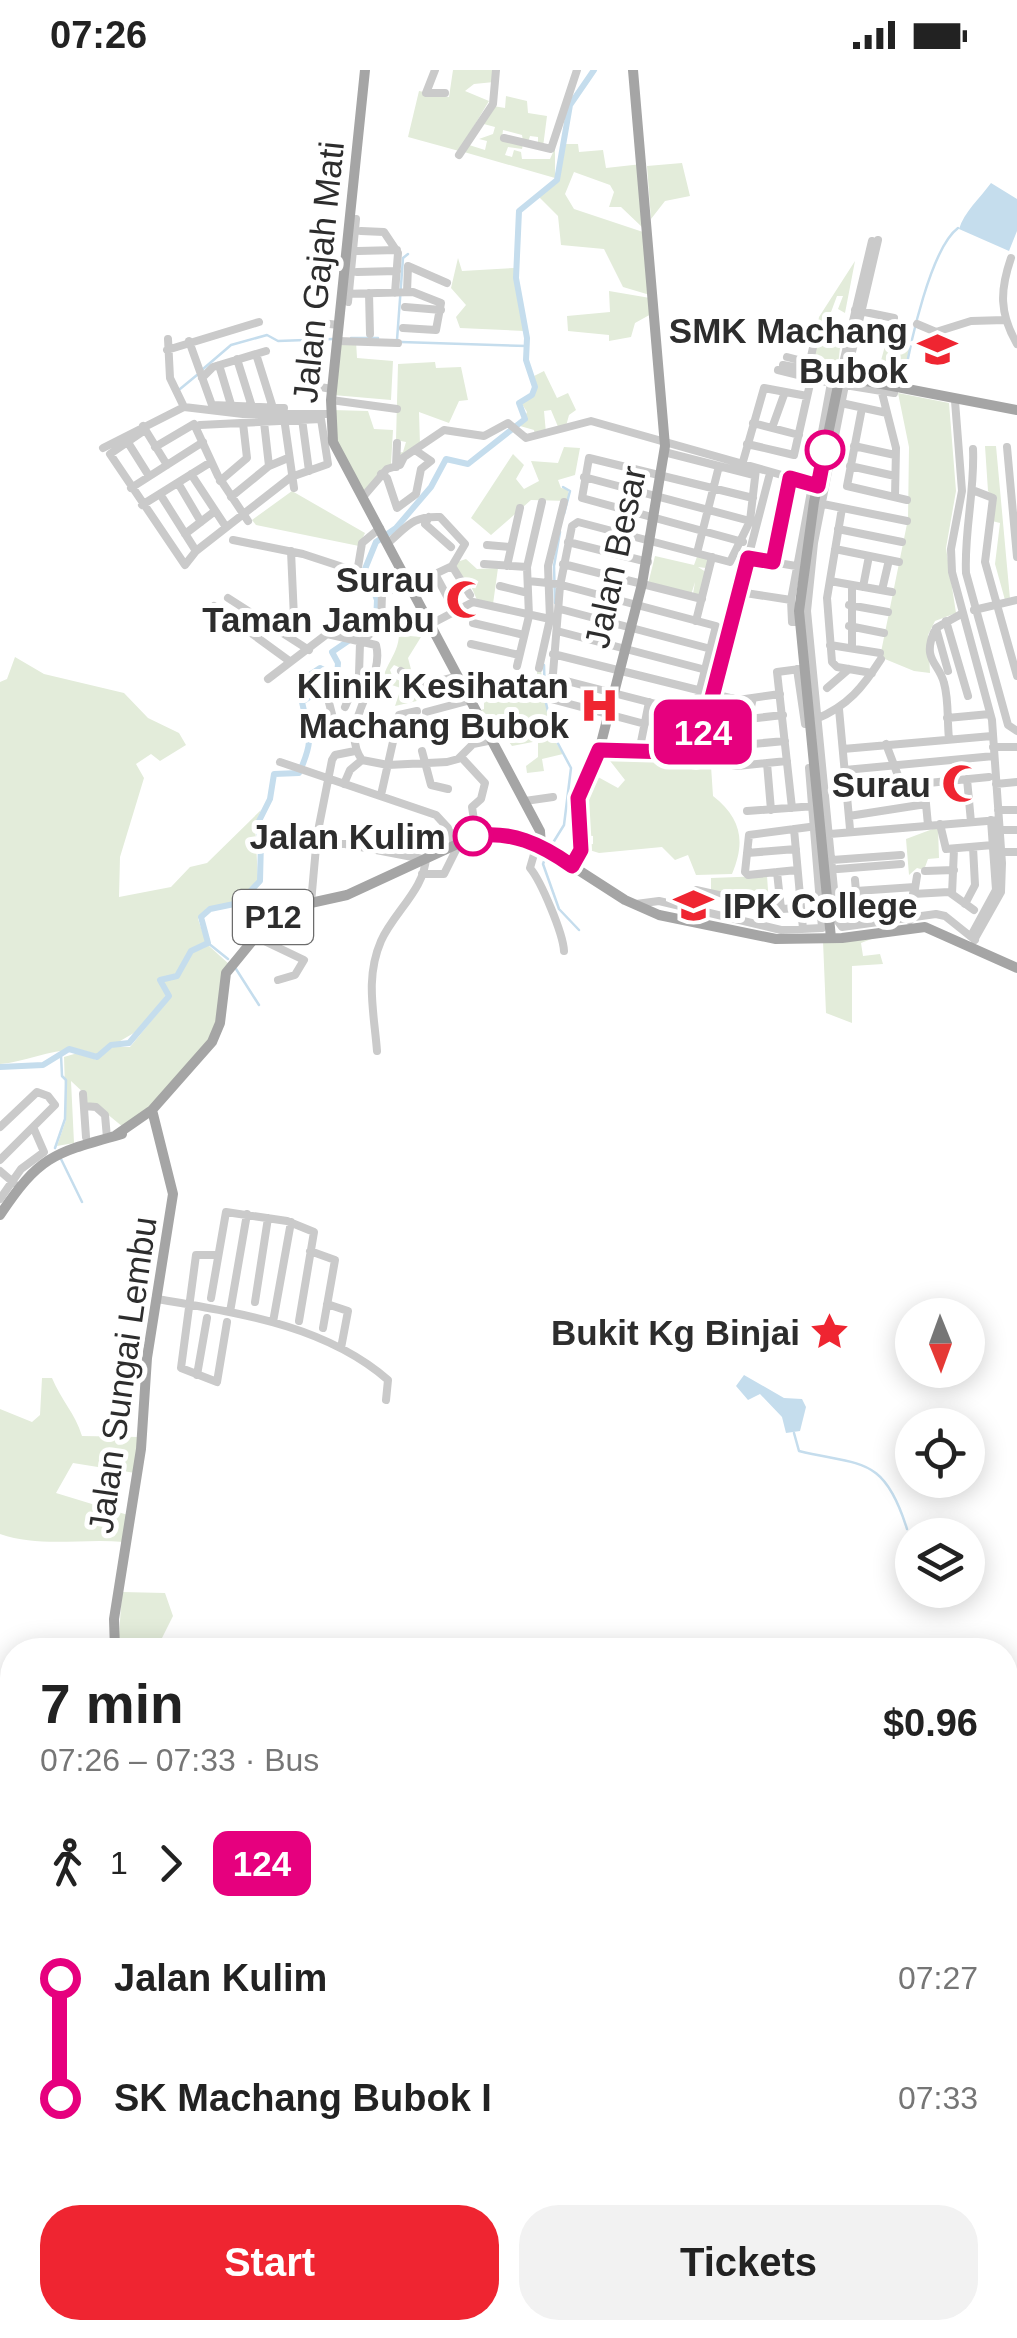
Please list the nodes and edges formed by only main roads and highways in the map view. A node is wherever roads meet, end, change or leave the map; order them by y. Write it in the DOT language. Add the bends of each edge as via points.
graph roads {
  1 [pos="364,70"];
  2 [pos="633,70"];
  3 [pos="1017,410"];
  4 [pos="544,847"];
  5 [pos="572,866"];
  6 [pos="830,929"];
  7 [pos="1017,968"];
  8 [pos="152,1116"];
  9 [pos="0,1214"];
  10 [pos="115,1638"];
  1 -- 4 [label="main road, Jalan Gajah Mati" via="347,296 330,414 336,452"];
  2 -- 5 [label="main road, Jalan Besar" via="665,449 648,562 599,750 578,798 581,850"];
  3 -- 6 [label="main road" via="839,380 814,485 818,503 801,615"];
  4 -- 5 [label="main road, P12"];
  4 -- 8 [label="main road, P12" via="503,834 454,838 347,895 282,911 226,973 216,1035"];
  5 -- 6 [label="main road, P12" via="634,906 760,938"];
  6 -- 7 [label="main road, P12" via="866,934 909,922 972,941"];
  8 -- 9 [label="main road, P12" via="53,1155 15,1184"];
  8 -- 10 [label="main road, Jalan Sungai Lembu" via="173,1190"];
}
